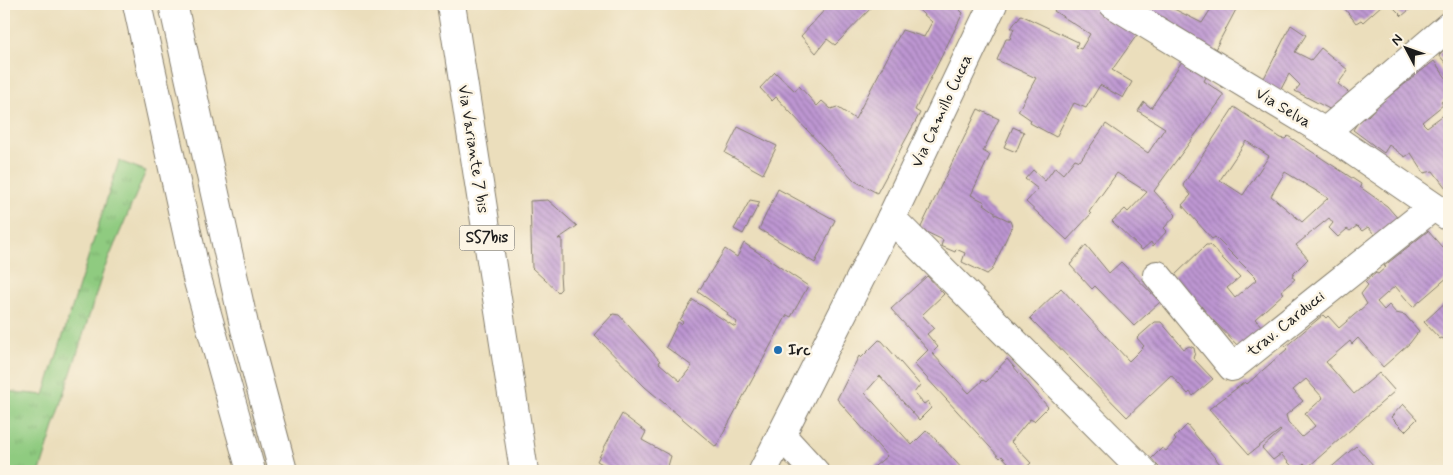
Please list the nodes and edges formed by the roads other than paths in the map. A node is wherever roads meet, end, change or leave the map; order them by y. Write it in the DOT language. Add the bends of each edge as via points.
graph roads {
  1 [pos="137,4"];
  2 [pos="173,4"];
  3 [pos="451,4"];
  4 [pos="993,4"];
  5 [pos="1113,4"];
  6 [pos="1449,26"];
  7 [pos="1325,132"];
  8 [pos="1441,212"];
  9 [pos="891,218"];
  10 [pos="1157,275"];
  11 [pos="781,435"];
  12 [pos="251,471"];
  13 [pos="283,471"];
  14 [pos="524,471"];
  15 [pos="763,471"];
  16 [pos="814,471"];
  17 [pos="1143,471"];
  1 -- 12 [label="main road" via="197,278"];
  2 -- 13 [label="main road" via="245,329"];
  3 -- 14 [label="main road, Via Variante 7 bis / SS7bis"];
  4 -- 9 [label="main road, Via Camillo Cucca"];
  5 -- 7 [label="main road, Via Selva"];
  6 -- 7 [label="main road"];
  7 -- 8 [label="main road, Via Selva"];
  8 -- 10 [label="main road, trav. Carducci" via="1232,367"];
  9 -- 11 [label="main road, Via Camillo Cucca"];
  9 -- 17 [label="main road"];
  11 -- 15 [label="main road, Via Camillo Cucca"];
  11 -- 16 [label="main road"];
}
